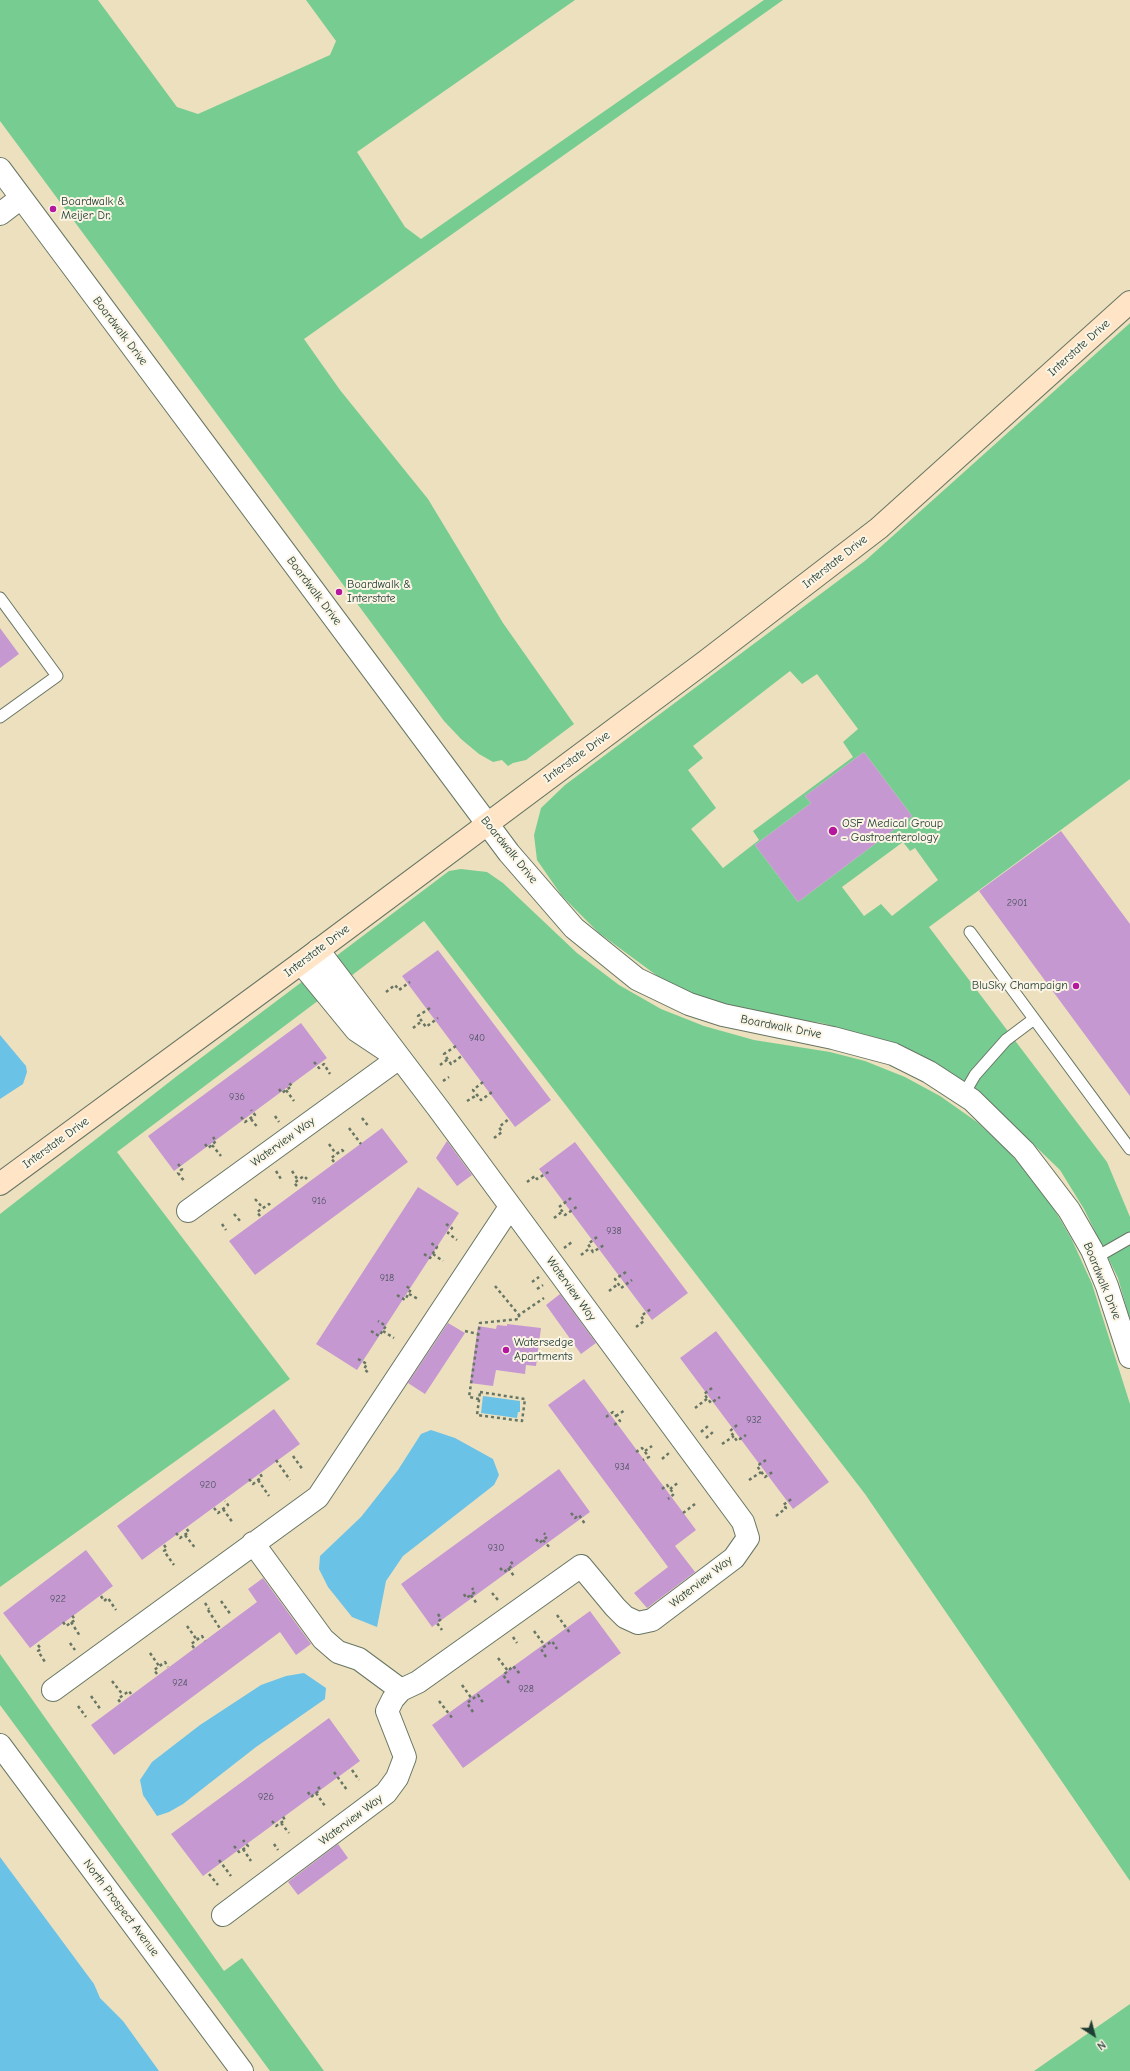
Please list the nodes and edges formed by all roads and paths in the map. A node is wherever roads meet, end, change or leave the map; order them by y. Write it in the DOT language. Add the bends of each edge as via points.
graph roads {
  1 [pos="0,169"];
  2 [pos="21,198"];
  3 [pos="0,214"];
  4 [pos="1130,302"];
  5 [pos="0,598"];
  6 [pos="0,717"];
  7 [pos="488,824"];
  8 [pos="970,932"];
  9 [pos="310,957"];
  10 [pos="410,982"];
  11 [pos="386,992"];
  12 [pos="430,1008"];
  13 [pos="438,1018"];
  14 [pos="1034,1019"];
  15 [pos="422,1021"];
  16 [pos="413,1028"];
  17 [pos="456,1046"];
  18 [pos="463,1055"];
  19 [pos="399,1058"];
  20 [pos="448,1059"];
  21 [pos="314,1062"];
  22 [pos="440,1064"];
  23 [pos="330,1074"];
  24 [pos="288,1082"];
  25 [pos="484,1082"];
  26 [pos="279,1089"];
  27 [pos="286,1090"];
  28 [pos="492,1092"];
  29 [pos="964,1094"];
  30 [pos="477,1095"];
  31 [pos="294,1101"];
  32 [pos="467,1102"];
  33 [pos="252,1110"];
  34 [pos="241,1117"];
  35 [pos="362,1118"];
  36 [pos="510,1118"];
  37 [pos="250,1119"];
  38 [pos="368,1127"];
  39 [pos="258,1128"];
  40 [pos="349,1128"];
  41 [pos="213,1137"];
  42 [pos="494,1138"];
  43 [pos="205,1144"];
  44 [pos="212,1144"];
  45 [pos="329,1144"];
  46 [pos="361,1144"];
  47 [pos="1130,1149"];
  48 [pos="345,1153"];
  49 [pos="336,1154"];
  50 [pos="221,1156"];
  51 [pos="334,1162"];
  52 [pos="178,1164"];
  53 [pos="292,1171"];
  54 [pos="550,1171"];
  55 [pos="307,1179"];
  56 [pos="298,1180"];
  57 [pos="185,1182"];
  58 [pos="526,1182"];
  59 [pos="0,1184"];
  60 [pos="297,1186"];
  61 [pos="255,1198"];
  62 [pos="571,1198"];
  63 [pos="578,1206"];
  64 [pos="271,1207"];
  65 [pos="510,1207"];
  66 [pos="263,1208"];
  67 [pos="188,1211"];
  68 [pos="563,1211"];
  69 [pos="234,1214"];
  70 [pos="260,1216"];
  71 [pos="554,1218"];
  72 [pos="241,1222"];
  73 [pos="222,1224"];
  74 [pos="446,1224"];
  75 [pos="226,1230"];
  76 [pos="597,1237"];
  77 [pos="1130,1238"];
  78 [pos="457,1240"];
  79 [pos="431,1243"];
  80 [pos="604,1245"];
  81 [pos="590,1248"];
  82 [pos="424,1254"];
  83 [pos="433,1254"];
  84 [pos="581,1255"];
  85 [pos="1095,1258"];
  86 [pos="443,1261"];
  87 [pos="626,1272"];
  88 [pos="632,1280"];
  89 [pos="618,1284"];
  90 [pos="404,1285"];
  91 [pos="495,1286"];
  92 [pos="609,1291"];
  93 [pos="408,1294"];
  94 [pos="397,1295"];
  95 [pos="544,1298"];
  96 [pos="418,1299"];
  97 [pos="651,1309"];
  98 [pos="519,1316"];
  99 [pos="378,1321"];
  100 [pos="636,1327"];
  101 [pos="371,1331"];
  102 [pos="383,1331"];
  103 [pos="465,1331"];
  104 [pos="478,1334"];
  105 [pos="394,1338"];
  106 [pos="1130,1357"];
  107 [pos="358,1359"];
  108 [pos="370,1374"];
  109 [pos="712,1388"];
  110 [pos="720,1397"];
  111 [pos="479,1398"];
  112 [pos="708,1398"];
  113 [pos="695,1408"];
  114 [pos="625,1410"];
  115 [pos="616,1416"];
  116 [pos="606,1417"];
  117 [pos="614,1425"];
  118 [pos="737,1425"];
  119 [pos="746,1435"];
  120 [pos="734,1436"];
  121 [pos="722,1444"];
  122 [pos="652,1446"];
  123 [pos="645,1451"];
  124 [pos="636,1452"];
  125 [pos="294,1456"];
  126 [pos="276,1460"];
  127 [pos="643,1460"];
  128 [pos="766,1460"];
  129 [pos="304,1470"];
  130 [pos="774,1471"];
  131 [pos="259,1472"];
  132 [pos="761,1472"];
  133 [pos="249,1479"];
  134 [pos="258,1480"];
  135 [pos="290,1480"];
  136 [pos="749,1480"];
  137 [pos="679,1482"];
  138 [pos="662,1489"];
  139 [pos="670,1489"];
  140 [pos="269,1496"];
  141 [pos="668,1498"];
  142 [pos="793,1498"];
  143 [pos="225,1501"];
  144 [pos="695,1504"];
  145 [pos="214,1508"];
  146 [pos="223,1509"];
  147 [pos="571,1513"];
  148 [pos="683,1513"];
  149 [pos="776,1516"];
  150 [pos="232,1523"];
  151 [pos="585,1524"];
  152 [pos="186,1528"];
  153 [pos="176,1533"];
  154 [pos="544,1533"];
  155 [pos="185,1534"];
  156 [pos="536,1539"];
  157 [pos="543,1540"];
  158 [pos="253,1542"];
  159 [pos="164,1544"];
  160 [pos="196,1549"];
  161 [pos="551,1549"];
  162 [pos="510,1560"];
  163 [pos="174,1565"];
  164 [pos="500,1568"];
  165 [pos="508,1568"];
  166 [pos="514,1576"];
  167 [pos="472,1588"];
  168 [pos="464,1594"];
  169 [pos="471,1595"];
  170 [pos="101,1596"];
  171 [pos="221,1601"];
  172 [pos="477,1604"];
  173 [pos="116,1610"];
  174 [pos="208,1610"];
  175 [pos="438,1614"];
  176 [pos="72,1615"];
  177 [pos="231,1615"];
  178 [pos="557,1615"];
  179 [pos="63,1622"];
  180 [pos="71,1622"];
  181 [pos="186,1626"];
  182 [pos="221,1630"];
  183 [pos="442,1630"];
  184 [pos="534,1631"];
  185 [pos="570,1633"];
  186 [pos="80,1636"];
  187 [pos="196,1640"];
  188 [pos="205,1641"];
  189 [pos="38,1645"];
  190 [pos="545,1646"];
  191 [pos="194,1648"];
  192 [pos="557,1648"];
  193 [pos="150,1653"];
  194 [pos="546,1657"];
  195 [pos="498,1658"];
  196 [pos="45,1662"];
  197 [pos="159,1666"];
  198 [pos="168,1667"];
  199 [pos="508,1671"];
  200 [pos="157,1674"];
  201 [pos="520,1674"];
  202 [pos="112,1681"];
  203 [pos="509,1683"];
  204 [pos="462,1685"];
  205 [pos="53,1690"];
  206 [pos="401,1690"];
  207 [pos="132,1694"];
  208 [pos="123,1695"];
  209 [pos="92,1696"];
  210 [pos="472,1699"];
  211 [pos="440,1701"];
  212 [pos="120,1702"];
  213 [pos="484,1704"];
  214 [pos="78,1706"];
  215 [pos="101,1710"];
  216 [pos="473,1712"];
  217 [pos="86,1717"];
  218 [pos="453,1719"];
  219 [pos="0,1745"];
  220 [pos="352,1770"];
  221 [pos="334,1772"];
  222 [pos="359,1780"];
  223 [pos="318,1786"];
  224 [pos="346,1790"];
  225 [pos="308,1792"];
  226 [pos="316,1793"];
  227 [pos="325,1806"];
  228 [pos="282,1815"];
  229 [pos="272,1821"];
  230 [pos="281,1823"];
  231 [pos="289,1833"];
  232 [pos="243,1840"];
  233 [pos="234,1846"];
  234 [pos="243,1849"];
  235 [pos="219,1860"];
  236 [pos="251,1861"];
  237 [pos="209,1874"];
  238 [pos="231,1876"];
  239 [pos="218,1885"];
  240 [pos="223,1915"];
  241 [pos="242,2071"];
  1 -- 2 [label="street, Boardwalk Drive"];
  2 -- 3 [label="street"];
  2 -- 7 [label="street, Boardwalk Drive"];
  4 -- 7 [label="main road, Interstate Drive" via="878,528"];
  5 -- 6 [label="lane" via="57,676"];
  7 -- 9 [label="main road, Interstate Drive"];
  7 -- 29 [label="street, Boardwalk Drive" via="509,853 574,928 637,979 689,1004 723,1015 833,1038 893,1054"];
  8 -- 14 [label="lane"];
  9 -- 19 [label="street, Waterview Way"];
  9 -- 59 [label="main road, Interstate Drive"];
  10 -- 11 [label="path" via="398,990 395,985"];
  12 -- 15 [label="path" via="418,1016"];
  13 -- 15 [label="path" via="426,1027"];
  14 -- 29 [label="lane" via="1006,1040 975,1075"];
  14 -- 47 [label="lane"];
  15 -- 16 [label="path"];
  17 -- 20 [label="path" via="444,1054"];
  18 -- 20 [label="path" via="451,1064"];
  19 -- 65 [label="street, Waterview Way"];
  19 -- 67 [label="street, Waterview Way"];
  20 -- 22 [label="path"];
  21 -- 23 [label="path" via="319,1068 324,1064"];
  24 -- 27 [label="path" via="292,1086"];
  25 -- 30 [label="path" via="473,1090"];
  26 -- 27 [label="path" via="282,1093"];
  27 -- 31 [label="path"];
  28 -- 30 [label="path" via="481,1100"];
  29 -- 85 [label="street, Boardwalk Drive" via="1015,1140 1038,1166 1070,1210"];
  30 -- 32 [label="path"];
  33 -- 37 [label="path" via="255,1115"];
  34 -- 37 [label="path" via="245,1122"];
  35 -- 38 [label="path"];
  36 -- 42 [label="path" via="499,1127 502,1132"];
  37 -- 39 [label="path"];
  40 -- 46 [label="path"];
  41 -- 44 [label="path" via="216,1141"];
  43 -- 44 [label="path" via="208,1148"];
  44 -- 50 [label="path"];
  45 -- 49 [label="path"];
  48 -- 49 [label="path" via="342,1150"];
  49 -- 51 [label="path" via="331,1158"];
  52 -- 57 [label="path" via="182,1169 178,1172"];
  53 -- 56 [label="path"];
  54 -- 58 [label="path" via="537,1180 535,1176"];
  55 -- 56 [label="path" via="304,1176"];
  56 -- 60 [label="path" via="294,1183"];
  61 -- 66 [label="path"];
  62 -- 68 [label="path" via="559,1207"];
  63 -- 68 [label="path" via="565,1215"];
  64 -- 66 [label="path" via="269,1204"];
  65 -- 158 [label="street" via="318,1497"];
  65 -- 206 [label="street, Waterview Way" via="743,1522 748,1538 734,1558 652,1620 638,1623 615,1607 581,1566 418,1682"];
  66 -- 70 [label="path" via="257,1212"];
  68 -- 71 [label="path"];
  69 -- 72 [label="path"];
  73 -- 75 [label="path"];
  74 -- 78 [label="path" via="452,1228 448,1233"];
  76 -- 81 [label="path" via="588,1244"];
  77 -- 85 [label="lane"];
  79 -- 83 [label="path" via="437,1247"];
  80 -- 81 [label="path" via="593,1252"];
  81 -- 84 [label="path"];
  82 -- 83 [label="path" via="430,1258"];
  83 -- 86 [label="path"];
  85 -- 106 [label="street, Boardwalk Drive"];
  87 -- 89 [label="path" via="615,1279"];
  88 -- 89 [label="path" via="621,1288"];
  89 -- 92 [label="path"];
  90 -- 93 [label="path" via="411,1289"];
  91 -- 98 [label="path"];
  93 -- 94 [label="path" via="405,1300"];
  93 -- 96 [label="path"];
  95 -- 98 [label="path"];
  97 -- 100 [label="path" via="641,1316 644,1321"];
  98 -- 104 [label="path" via="519,1319 480,1323"];
  99 -- 102 [label="path" via="386,1326"];
  101 -- 102 [label="path" via="379,1336"];
  102 -- 105 [label="path"];
  103 -- 104 [label="path"];
  104 -- 111 [label="path" via="469,1397"];
  107 -- 108 [label="path" via="367,1364 364,1369"];
  109 -- 112 [label="path" via="704,1394"];
  110 -- 112 [label="path" via="711,1403"];
  111 -- 111 [label="path" via="480,1392 525,1399 522,1421 477,1415"];
  112 -- 113 [label="path"];
  114 -- 115 [label="path"];
  115 -- 116 [label="path" via="613,1412"];
  115 -- 117 [label="path" via="620,1421"];
  118 -- 120 [label="path" via="730,1430"];
  119 -- 120 [label="path" via="738,1441"];
  120 -- 121 [label="path"];
  122 -- 123 [label="path"];
  123 -- 124 [label="path" via="642,1448"];
  123 -- 127 [label="path" via="649,1457"];
  125 -- 129 [label="path"];
  126 -- 135 [label="path"];
  128 -- 132 [label="path" via="757,1466"];
  130 -- 132 [label="path" via="765,1478"];
  131 -- 134 [label="path" via="262,1477"];
  132 -- 136 [label="path"];
  133 -- 134 [label="path" via="253,1484"];
  134 -- 140 [label="path"];
  137 -- 139 [label="path"];
  138 -- 139 [label="path" via="667,1485"];
  139 -- 141 [label="path" via="674,1494"];
  142 -- 149 [label="path" via="783,1505 786,1508"];
  143 -- 146 [label="path" via="228,1506"];
  144 -- 148 [label="path"];
  145 -- 146 [label="path" via="218,1513"];
  146 -- 150 [label="path"];
  147 -- 151 [label="path" via="575,1518 579,1515"];
  152 -- 155 [label="path" via="189,1532"];
  153 -- 155 [label="path" via="180,1538"];
  154 -- 157 [label="path" via="547,1537"];
  155 -- 160 [label="path"];
  156 -- 157 [label="path" via="539,1543"];
  157 -- 161 [label="path"];
  158 -- 205 [label="street"];
  158 -- 206 [label="street" via="323,1638 338,1652 359,1659"];
  159 -- 163 [label="path" via="167,1549 164,1551"];
  162 -- 165 [label="path" via="513,1565"];
  164 -- 165 [label="path" via="504,1572"];
  165 -- 166 [label="path"];
  167 -- 169 [label="path" via="475,1592"];
  168 -- 169 [label="path" via="466,1598"];
  169 -- 172 [label="path"];
  170 -- 173 [label="path" via="104,1601 108,1598"];
  171 -- 177 [label="path"];
  174 -- 182 [label="path"];
  175 -- 183 [label="path" via="441,1620 437,1623"];
  176 -- 180 [label="path" via="75,1620"];
  178 -- 185 [label="path"];
  179 -- 180 [label="path" via="66,1626"];
  180 -- 186 [label="path"];
  181 -- 187 [label="path"];
  184 -- 190 [label="path"];
  187 -- 188 [label="path" via="202,1636"];
  187 -- 191 [label="path" via="191,1644"];
  189 -- 196 [label="path" via="41,1649 38,1651"];
  190 -- 192 [label="path" via="552,1641"];
  190 -- 194 [label="path" via="541,1649"];
  193 -- 197 [label="path"];
  195 -- 199 [label="path"];
  197 -- 198 [label="path" via="165,1662"];
  197 -- 200 [label="path" via="154,1670"];
  199 -- 201 [label="path" via="513,1666"];
  199 -- 203 [label="path" via="503,1675"];
  202 -- 208 [label="path"];
  204 -- 210 [label="path"];
  206 -- 240 [label="street, Waterview Way" via="387,1711 405,1757 397,1778 386,1793"];
  207 -- 208 [label="path" via="129,1691"];
  208 -- 212 [label="path" via="118,1699"];
  209 -- 215 [label="path"];
  210 -- 213 [label="path" via="478,1695"];
  210 -- 216 [label="path" via="467,1703"];
  211 -- 218 [label="path"];
  214 -- 217 [label="path"];
  219 -- 241 [label="street, North Prospect Avenue"];
  220 -- 222 [label="path"];
  221 -- 224 [label="path"];
  223 -- 226 [label="path" via="320,1790"];
  225 -- 226 [label="path" via="311,1797"];
  226 -- 227 [label="path"];
  228 -- 230 [label="path" via="285,1820"];
  229 -- 230 [label="path" via="276,1826"];
  230 -- 231 [label="path"];
  232 -- 234 [label="path" via="248,1846"];
  233 -- 234 [label="path" via="239,1852"];
  234 -- 236 [label="path"];
  235 -- 238 [label="path"];
  237 -- 239 [label="path"];
}
